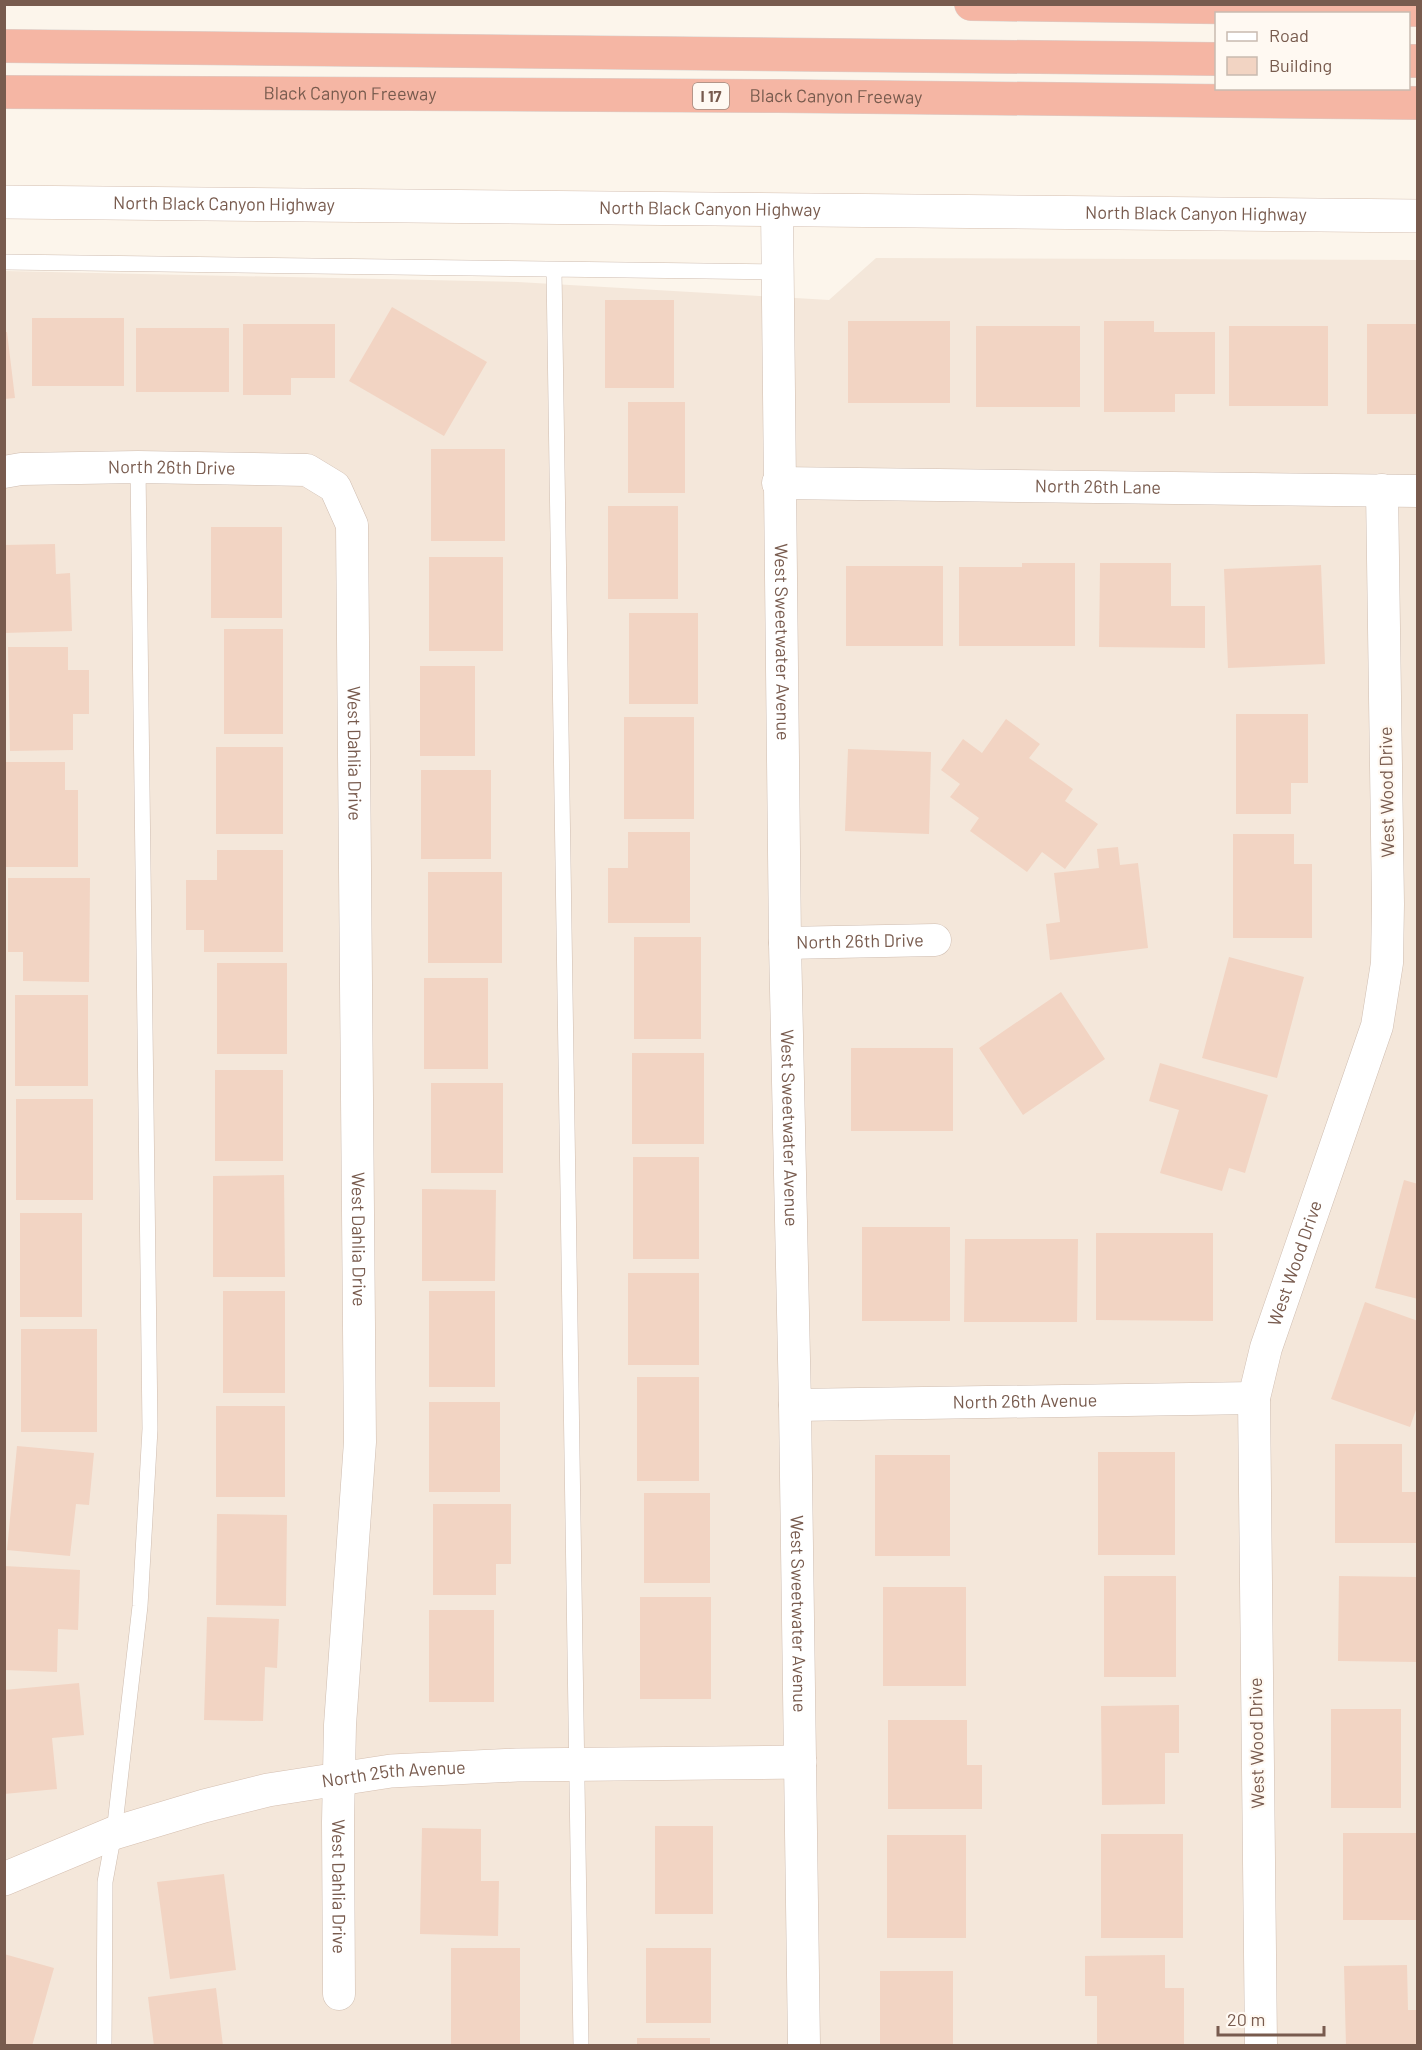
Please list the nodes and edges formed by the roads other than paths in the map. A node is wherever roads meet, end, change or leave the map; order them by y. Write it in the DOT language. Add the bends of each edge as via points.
graph roads {
  1 [pos="971,4"];
  2 [pos="1418,10"];
  3 [pos="4,46"];
  4 [pos="1215,59"];
  5 [pos="4,92"];
  6 [pos="1418,103"];
  7 [pos="4,202"];
  8 [pos="777,210"];
  9 [pos="1418,216"];
  10 [pos="4,262"];
  11 [pos="554,270"];
  12 [pos="776,272"];
  13 [pos="138,467"];
  14 [pos="4,472"];
  15 [pos="778,483"];
  16 [pos="335,487"];
  17 [pos="1382,490"];
  18 [pos="1418,491"];
  19 [pos="935,940"];
  20 [pos="785,943"];
  21 [pos="1254,1398"];
  22 [pos="795,1405"];
  23 [pos="800,1762"];
  24 [pos="576,1766"];
  25 [pos="339,1779"];
  26 [pos="114,1833"];
  27 [pos="4,1879"];
  28 [pos="339,1994"];
  29 [pos="104,2046"];
  30 [pos="581,2046"];
  31 [pos="804,2046"];
  32 [pos="1261,2046"];
  1 -- 2 [label="highway"];
  3 -- 4 [label="highway"];
  5 -- 6 [label="highway, Black Canyon Freeway / I 17"];
  7 -- 8 [label="main road, North Black Canyon Highway"];
  8 -- 9 [label="main road, North Black Canyon Highway"];
  8 -- 12 [label="street, West Sweetwater Avenue"];
  10 -- 11 [label="lane"];
  11 -- 12 [label="lane"];
  11 -- 24 [label="lane"];
  12 -- 15 [label="street, West Sweetwater Avenue"];
  13 -- 14 [label="street, North 26th Drive"];
  13 -- 16 [label="street, North 26th Drive" via="308,470"];
  13 -- 26 [label="lane" via="150,1429 140,1606"];
  15 -- 17 [label="street, North 26th Lane"];
  15 -- 20 [label="street, West Sweetwater Avenue"];
  16 -- 25 [label="street, West Dahlia Drive" via="352,525 360,1442"];
  17 -- 18 [label="street, North 26th Lane"];
  17 -- 21 [label="street, West Wood Drive" via="1387,963 1377,1026 1266,1347"];
  19 -- 20 [label="street, North 26th Drive"];
  20 -- 22 [label="street, West Sweetwater Avenue"];
  21 -- 22 [label="street, North 26th Avenue"];
  21 -- 32 [label="street, West Wood Drive"];
  22 -- 23 [label="street, West Sweetwater Avenue"];
  23 -- 24 [label="main road, North 25th Avenue"];
  23 -- 31 [label="street, West Sweetwater Avenue"];
  24 -- 25 [label="main road, North 25th Avenue" via="445,1767"];
  24 -- 30 [label="lane"];
  25 -- 26 [label="main road, North 25th Avenue" via="268,1790"];
  25 -- 28 [label="street, West Dahlia Drive"];
  26 -- 27 [label="main road, North 25th Avenue"];
  26 -- 29 [label="lane" via="105,1882 103,1924"];
}
